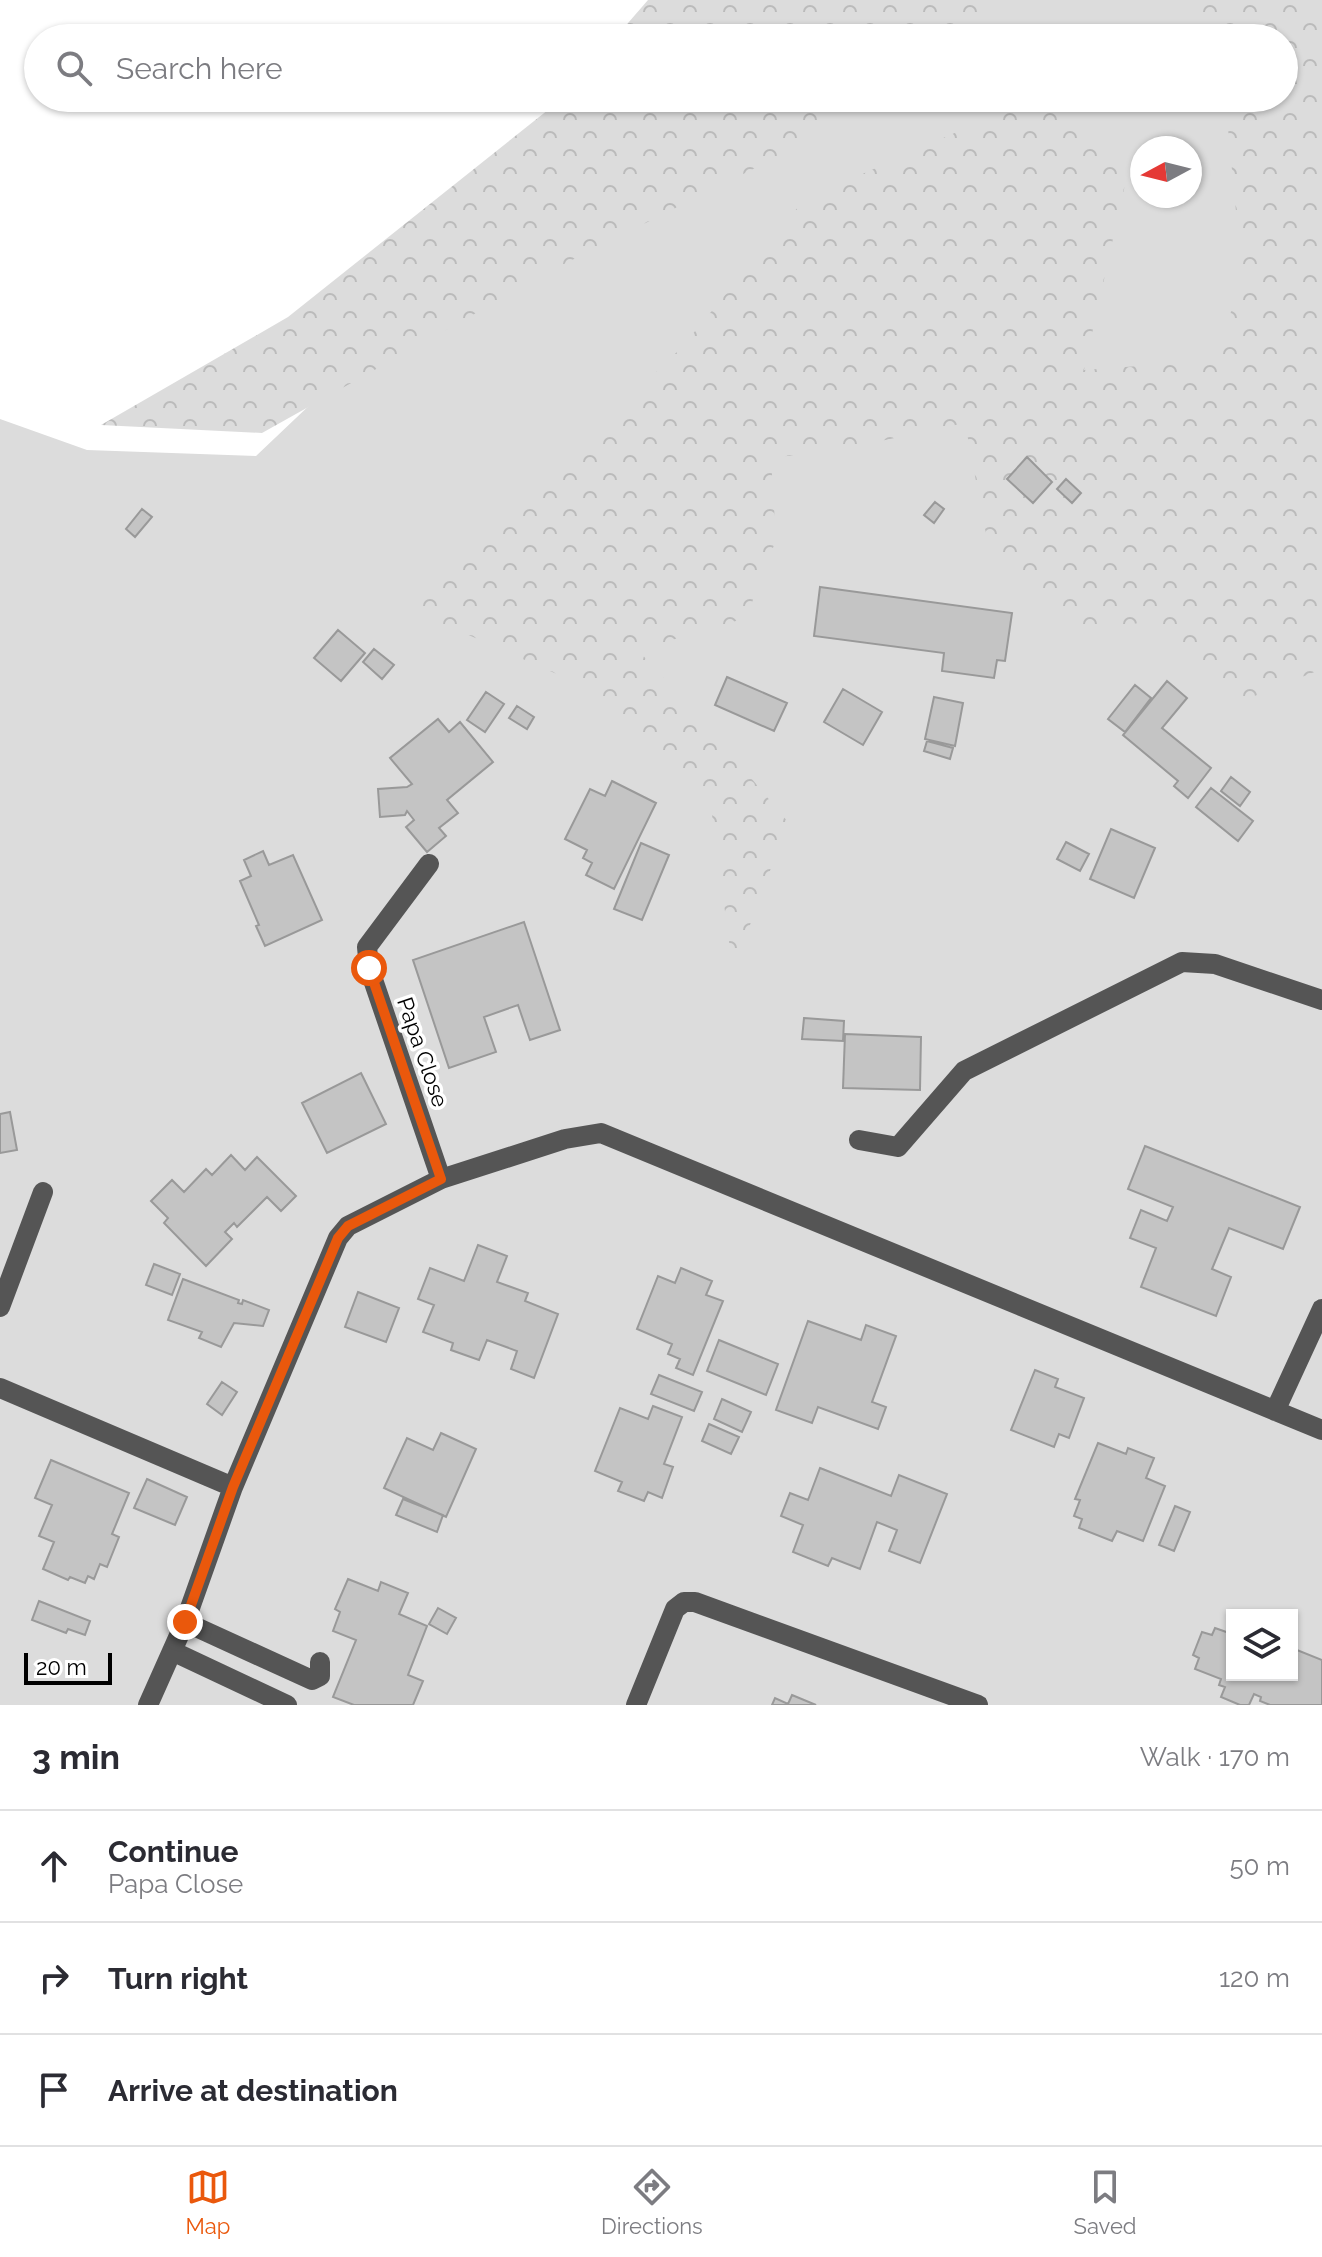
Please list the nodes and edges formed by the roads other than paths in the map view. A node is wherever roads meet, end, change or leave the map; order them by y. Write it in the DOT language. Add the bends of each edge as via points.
graph roads {
  1 [pos="429,864"];
  2 [pos="1322,1000"];
  3 [pos="859,1140"];
  4 [pos="441,1179"];
  5 [pos="43,1192"];
  6 [pos="0,1307"];
  7 [pos="1322,1309"];
  8 [pos="0,1388"];
  9 [pos="1275,1411"];
  10 [pos="1322,1430"];
  11 [pos="233,1487"];
  12 [pos="185,1622"];
  13 [pos="172,1651"];
  14 [pos="320,1662"];
  15 [pos="148,1705"];
  16 [pos="287,1705"];
  17 [pos="636,1705"];
  18 [pos="978,1705"];
  1 -- 4 [label="street, Papa Close" via="367,947 367,956"];
  2 -- 3 [label="street" via="1215,964 1182,962 964,1071 898,1147"];
  4 -- 9 [label="street" via="565,1139 601,1133"];
  4 -- 11 [label="street" via="348,1226 338,1238"];
  5 -- 6 [label="street"];
  7 -- 9 [label="street"];
  8 -- 11 [label="street"];
  9 -- 10 [label="street"];
  11 -- 12 [label="street"];
  12 -- 13 [label="street"];
  12 -- 14 [label="street" via="312,1680 320,1676"];
  13 -- 15 [label="street"];
  13 -- 16 [label="street"];
  17 -- 18 [label="street" via="675,1609 684,1602"];
}
